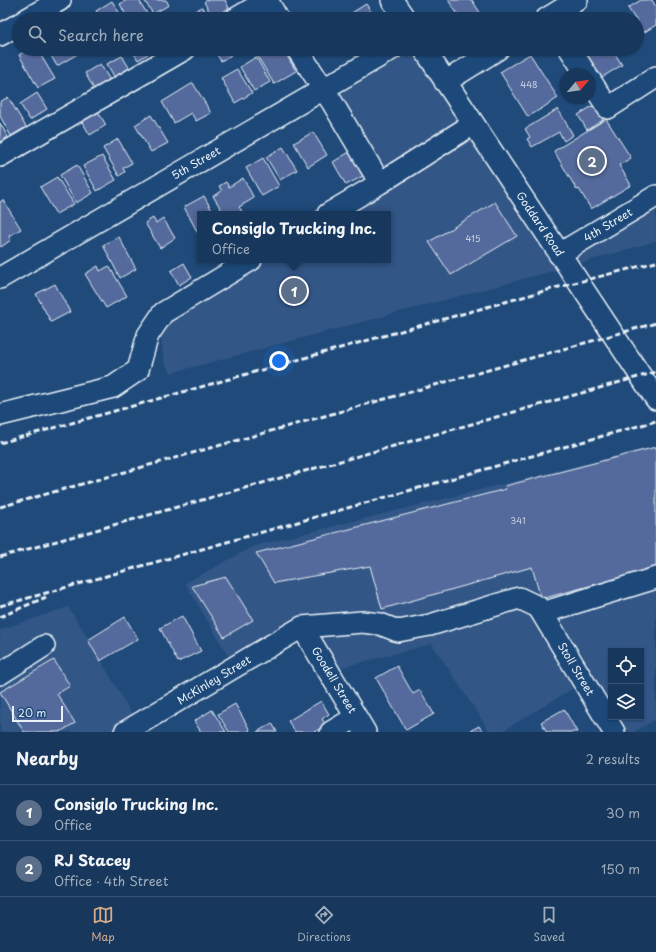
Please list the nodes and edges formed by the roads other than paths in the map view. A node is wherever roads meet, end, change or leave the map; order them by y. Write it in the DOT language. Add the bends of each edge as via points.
graph roads {
  1 [pos="60,0"];
  2 [pos="267,0"];
  3 [pos="392,0"];
  4 [pos="577,0"];
  5 [pos="39,12"];
  6 [pos="247,12"];
  7 [pos="274,12"];
  8 [pos="400,12"];
  9 [pos="558,12"];
  10 [pos="12,28"];
  11 [pos="0,35"];
  12 [pos="173,56"];
  13 [pos="302,56"];
  14 [pos="380,56"];
  15 [pos="428,56"];
  16 [pos="487,56"];
  17 [pos="574,56"];
  18 [pos="582,68"];
  19 [pos="656,77"];
  20 [pos="445,82"];
  21 [pos="323,89"];
  22 [pos="596,89"];
  23 [pos="473,124"];
  24 [pos="0,156"];
  25 [pos="380,183"];
  26 [pos="656,196"];
  27 [pos="333,211"];
  28 [pos="559,254"];
  29 [pos="246,263"];
  30 [pos="0,278"];
  31 [pos="656,399"];
  32 [pos="0,415"];
  33 [pos="653,585"];
  34 [pos="540,610"];
  35 [pos="302,628"];
  36 [pos="44,646"];
  37 [pos="0,674"];
  38 [pos="361,724"];
  39 [pos="125,732"];
  40 [pos="331,732"];
  41 [pos="614,732"];
  1 -- 5 [label="street"];
  2 -- 6 [label="street"];
  2 -- 7 [label="street"];
  3 -- 8 [label="street"];
  4 -- 9 [label="street"];
  10 -- 11 [label="street"];
  12 -- 24 [label="street"];
  13 -- 21 [label="street"];
  14 -- 21 [label="street, 5th Street"];
  15 -- 20 [label="street, Goddard Road"];
  16 -- 20 [label="street"];
  17 -- 18 [label="street"];
  19 -- 22 [label="street" via="608,108"];
  20 -- 23 [label="street, Goddard Road"];
  21 -- 25 [label="street"];
  21 -- 30 [label="street, 5th Street"];
  23 -- 25 [label="street"];
  23 -- 28 [label="street, Goddard Road"];
  25 -- 27 [label="street"];
  26 -- 28 [label="street, 4th Street"];
  28 -- 31 [label="street, Goddard Road"];
  29 -- 32 [label="street" via="163,313 148,335 138,370 113,387"];
  33 -- 34 [label="street"];
  34 -- 35 [label="street" via="519,598 430,625 398,631 380,624 362,622"];
  34 -- 41 [label="street, Stoll Street"];
  35 -- 38 [label="street, Goodell Street"];
  35 -- 39 [label="street, McKinley Street"];
  36 -- 37 [label="street"];
  38 -- 40 [label="street"];
}
